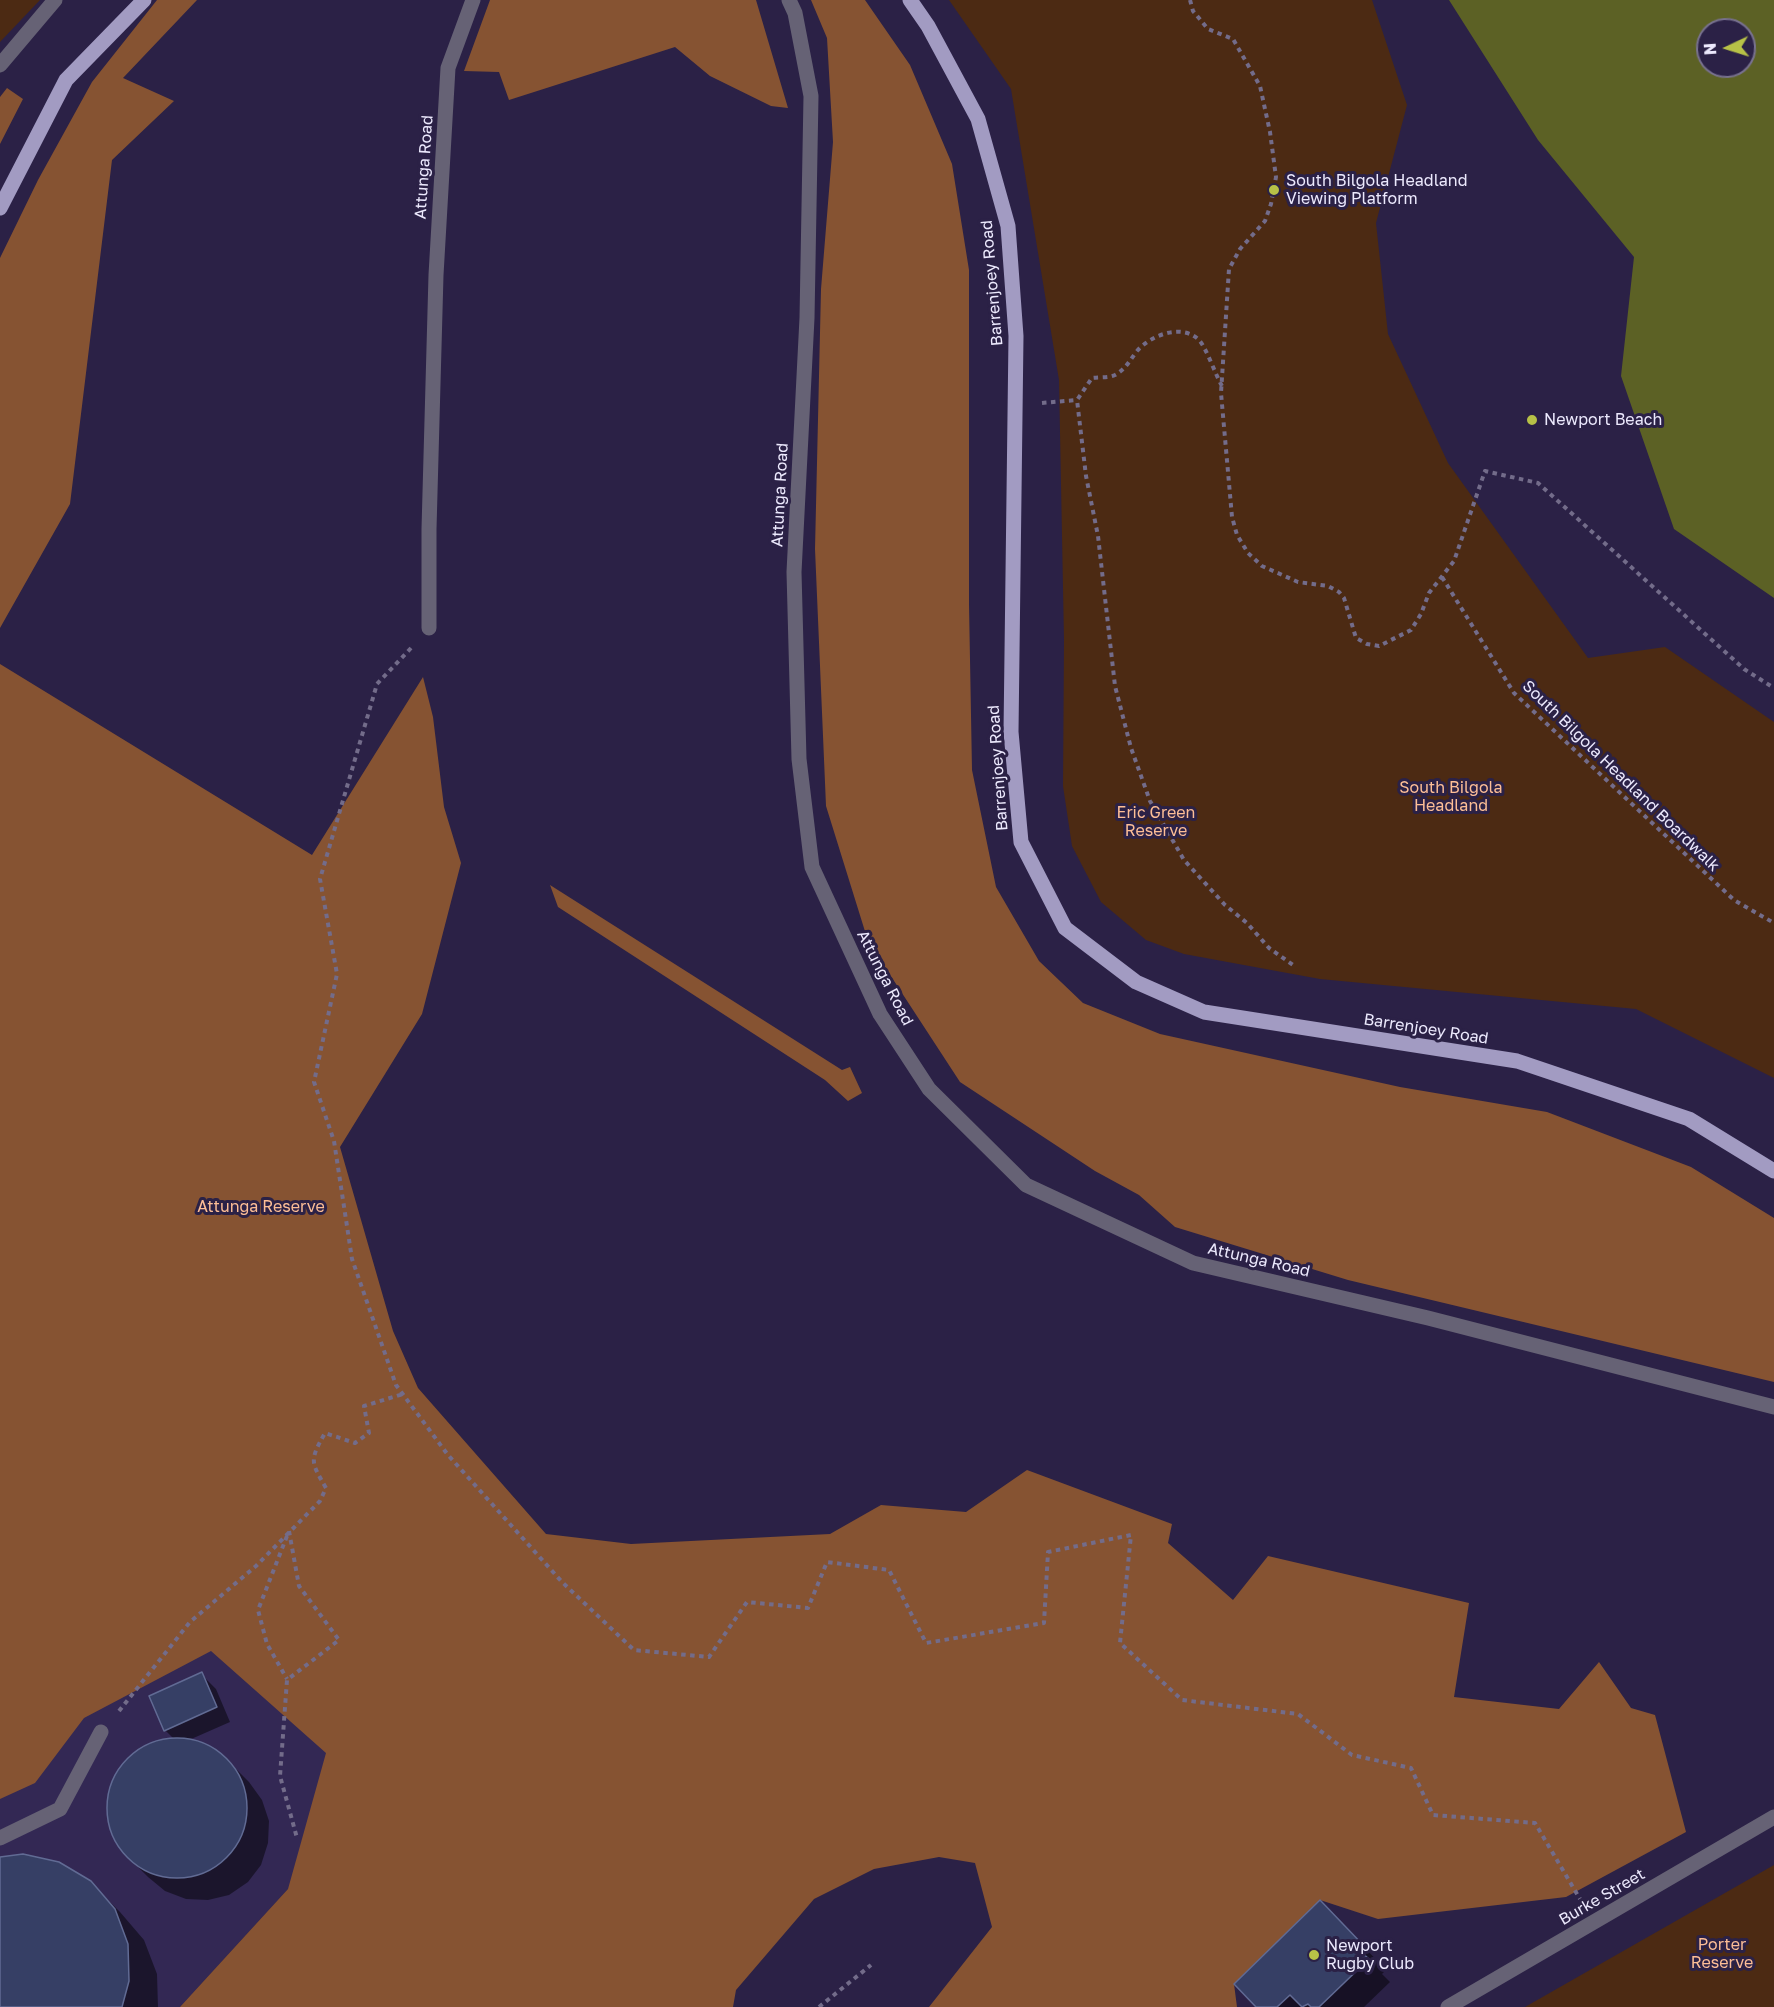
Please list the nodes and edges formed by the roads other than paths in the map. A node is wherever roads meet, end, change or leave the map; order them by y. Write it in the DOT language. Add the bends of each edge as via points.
graph roads {
  1 [pos="55,0"];
  2 [pos="144,0"];
  3 [pos="473,0"];
  4 [pos="789,0"];
  5 [pos="910,0"];
  6 [pos="0,65"];
  7 [pos="0,208"];
  8 [pos="429,628"];
  9 [pos="1774,1171"];
  10 [pos="1774,1407"];
  11 [pos="101,1732"];
  12 [pos="1774,1817"];
  13 [pos="0,1838"];
  14 [pos="1448,2007"];
  1 -- 6 [label="street"];
  2 -- 7 [label="main road" via="66,80"];
  3 -- 8 [label="street, Attunga Road" via="448,68 436,275"];
  4 -- 10 [label="street, Attunga Road" via="811,96 807,318 794,572 799,759 812,867 880,1014 929,1089 1026,1185 1193,1263 1428,1318"];
  5 -- 9 [label="main road, Barrenjoey Road" via="978,119 1008,226 1016,336 1011,732 1021,842 1065,928 1136,982 1204,1012 1517,1061 1689,1119"];
  11 -- 13 [label="street" via="60,1809"];
  12 -- 14 [label="street, Burke Street"];
}
